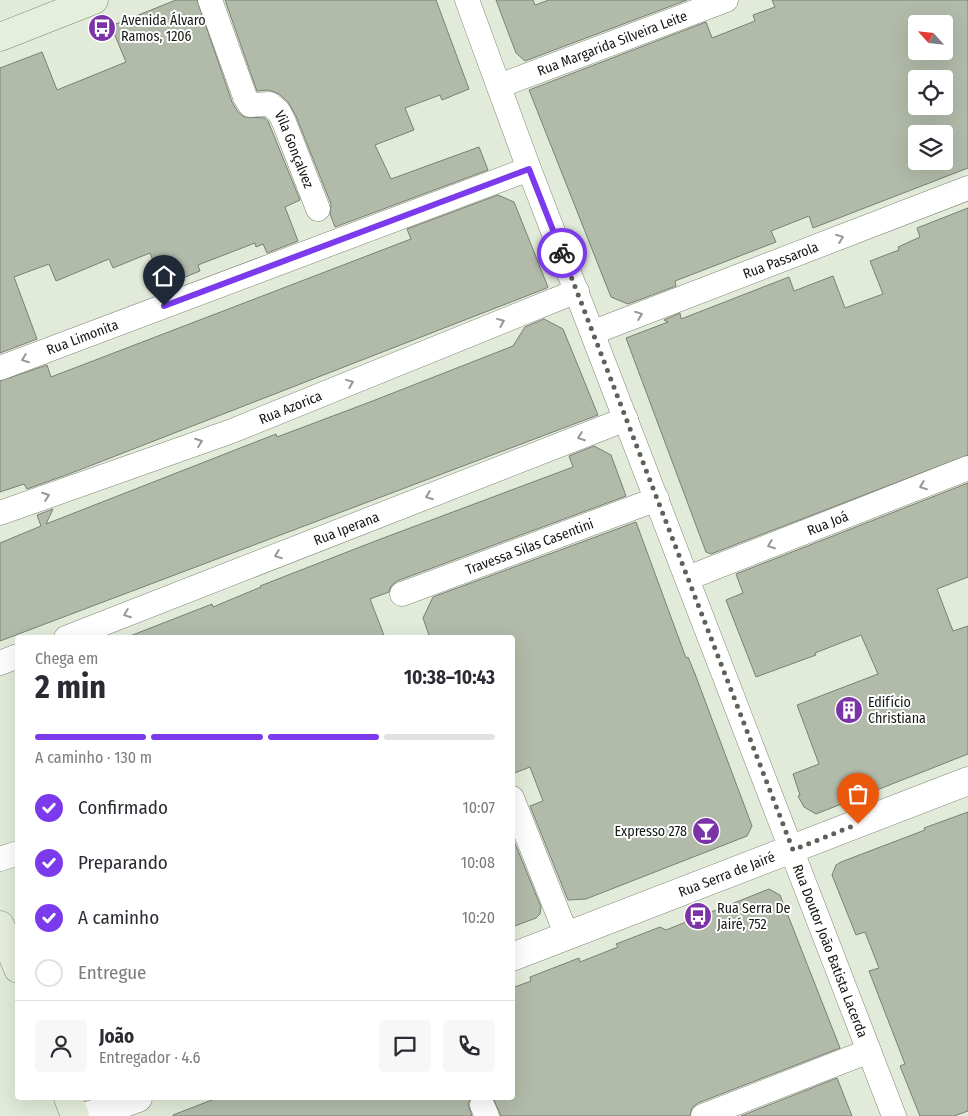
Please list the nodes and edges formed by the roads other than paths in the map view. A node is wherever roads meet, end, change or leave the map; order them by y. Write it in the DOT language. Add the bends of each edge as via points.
graph roads {
  1 [pos="94,0"];
  2 [pos="210,0"];
  3 [pos="467,0"];
  4 [pos="726,0"];
  5 [pos="0,37"];
  6 [pos="499,86"];
  7 [pos="529,169"];
  8 [pos="968,188"];
  9 [pos="318,209"];
  10 [pos="577,291"];
  11 [pos="594,332"];
  12 [pos="0,368"];
  13 [pos="626,419"];
  14 [pos="968,468"];
  15 [pos="657,499"];
  16 [pos="0,513"];
  17 [pos="688,578"];
  18 [pos="402,594"];
  19 [pos="74,635"];
  20 [pos="15,657"];
  21 [pos="0,663"];
  22 [pos="968,781"];
  23 [pos="515,806"];
  24 [pos="793,850"];
  25 [pos="15,854"];
  26 [pos="0,859"];
  27 [pos="0,925"];
  28 [pos="567,936"];
  29 [pos="515,956"];
  30 [pos="15,962"];
  31 [pos="869,1051"];
  32 [pos="69,1100"];
  33 [pos="132,1100"];
  34 [pos="75,1116"];
  35 [pos="88,1116"];
  36 [pos="702,1116"];
  37 [pos="894,1116"];
  1 -- 5 [label="main road"];
  2 -- 9 [label="street, Vila Gonçalvez" via="245,98 250,105 270,104 279,112"];
  3 -- 6 [label="street, Rua Doutor João Batista Lacerda"];
  4 -- 6 [label="street, Rua Margarida Silveira Leite"];
  6 -- 7 [label="street, Rua Doutor João Batista Lacerda"];
  7 -- 10 [label="street, Rua Doutor João Batista Lacerda"];
  7 -- 12 [label="street, Rua Limonita, one-way"];
  11 -- 8 [label="street, Rua Passarola, one-way"];
  10 -- 11 [label="street, Rua Doutor João Batista Lacerda"];
  16 -- 10 [label="street, Rua Azorica, one-way" via="232,430"];
  11 -- 13 [label="street, Rua Doutor João Batista Lacerda"];
  13 -- 15 [label="street, Rua Doutor João Batista Lacerda"];
  13 -- 19 [label="street, Rua Iperana, one-way"];
  14 -- 17 [label="street, Rua Joá, one-way"];
  15 -- 17 [label="street, Rua Doutor João Batista Lacerda"];
  15 -- 18 [label="street, Travessa Silas Casentini"];
  17 -- 24 [label="street, Rua Doutor João Batista Lacerda"];
  20 -- 21 [label="street"];
  22 -- 24 [label="street, Rua Serra de Jairé"];
  23 -- 28 [label="street"];
  24 -- 28 [label="street, Rua Serra de Jairé"];
  24 -- 31 [label="street, Rua Doutor João Batista Lacerda"];
  25 -- 26 [label="street"];
  27 -- 30 [label="main road"];
  28 -- 29 [label="street, Rua Serra de Jairé"];
  31 -- 36 [label="street"];
  31 -- 37 [label="street, Rua Doutor João Batista Lacerda"];
  32 -- 34 [label="main road"];
  33 -- 35 [label="street"];
}
